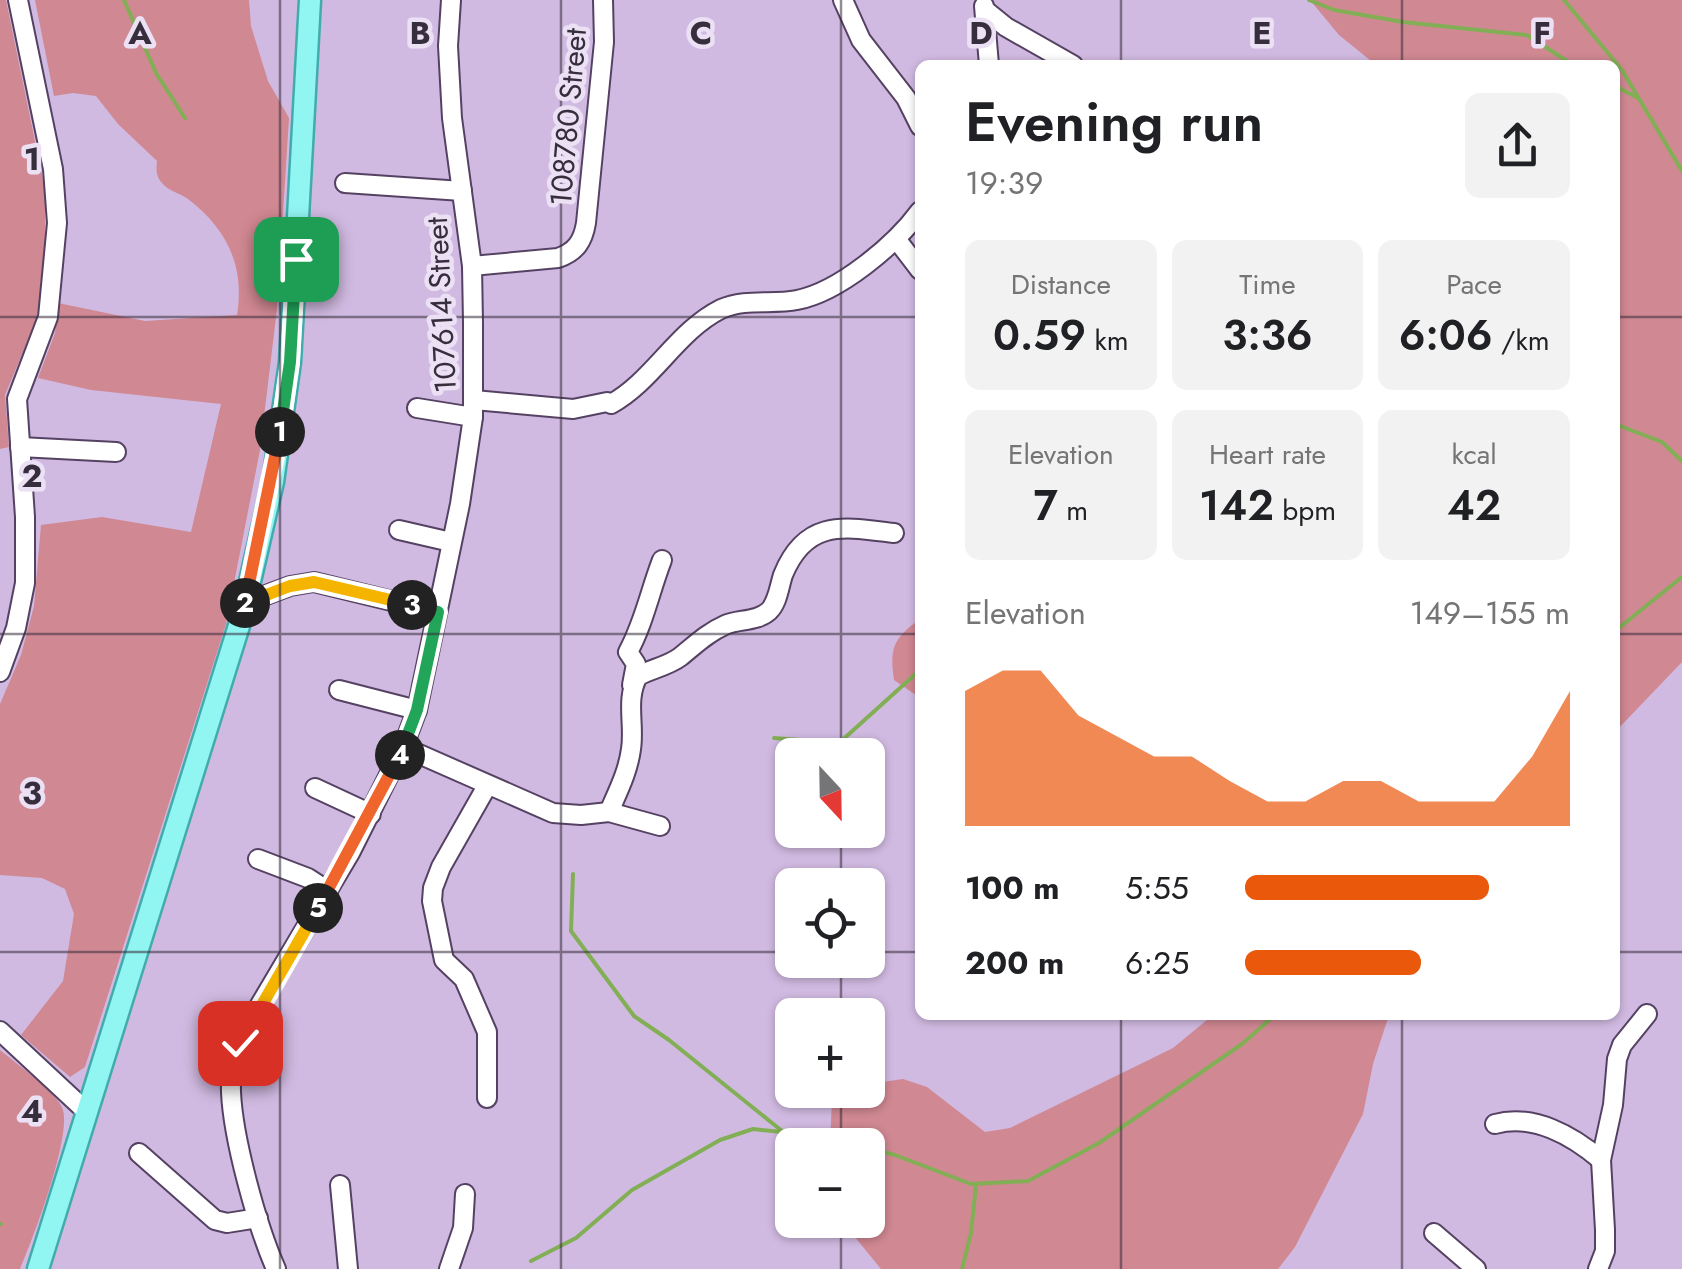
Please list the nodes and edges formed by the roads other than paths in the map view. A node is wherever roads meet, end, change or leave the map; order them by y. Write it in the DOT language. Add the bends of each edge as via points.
graph roads {
  1 [pos="18,0"];
  2 [pos="310,0"];
  3 [pos="451,0"];
  4 [pos="604,0"];
  5 [pos="842,0"];
  6 [pos="984,5"];
  7 [pos="989,60"];
  8 [pos="1064,60"];
  9 [pos="915,116"];
  10 [pos="345,183"];
  11 [pos="462,191"];
  12 [pos="915,218"];
  13 [pos="897,240"];
  14 [pos="915,263"];
  15 [pos="472,266"];
  16 [pos="417,408"];
  17 [pos="473,408"];
  18 [pos="20,446"];
  19 [pos="116,452"];
  20 [pos="399,530"];
  21 [pos="894,533"];
  22 [pos="451,542"];
  23 [pos="662,560"];
  24 [pos="245,603"];
  25 [pos="438,612"];
  26 [pos="0,672"];
  27 [pos="632,686"];
  28 [pos="339,690"];
  29 [pos="417,710"];
  30 [pos="403,747"];
  31 [pos="487,786"];
  32 [pos="315,788"];
  33 [pos="610,812"];
  34 [pos="371,814"];
  35 [pos="660,826"];
  36 [pos="258,859"];
  37 [pos="328,891"];
  38 [pos="1648,1014"];
  39 [pos="0,1030"];
  40 [pos="487,1098"];
  41 [pos="86,1112"];
  42 [pos="1496,1124"];
  43 [pos="139,1153"];
  44 [pos="1601,1160"];
  45 [pos="340,1185"];
  46 [pos="464,1194"];
  47 [pos="258,1218"];
  48 [pos="1434,1234"];
  49 [pos="38,1269"];
  50 [pos="276,1269"];
  51 [pos="348,1269"];
  52 [pos="449,1269"];
  53 [pos="1476,1269"];
  54 [pos="1598,1269"];
  1 -- 18 [label="street" via="57,204 48,318 17,399"];
  2 -- 24 [label="main road" via="290,362"];
  3 -- 11 [label="street, 107614 Street" via="450,89"];
  4 -- 15 [label="street, 108780 Street" via="581,242 558,258"];
  5 -- 9 [label="street" via="861,40"];
  6 -- 7 [label="street"];
  6 -- 8 [label="street" via="1006,27"];
  10 -- 11 [label="street, 107614 Street"];
  11 -- 15 [label="street, 107614 Street"];
  12 -- 13 [label="street"];
  13 -- 14 [label="street"];
  13 -- 17 [label="street" via="815,294 721,310 611,404"];
  15 -- 17 [label="street, 107614 Street"];
  16 -- 17 [label="street, 107614 Street"];
  17 -- 22 [label="street, 107614 Street"];
  18 -- 19 [label="street"];
  18 -- 26 [label="street" via="25,584"];
  20 -- 22 [label="street"];
  21 -- 27 [label="street" via="848,526 815,536 787,565 765,614 723,626 676,660 638,676"];
  22 -- 25 [label="street, 107614 Street"];
  23 -- 27 [label="street" via="628,652 636,664"];
  24 -- 25 [label="street" via="314,582"];
  24 -- 41 [label="main road"];
  25 -- 29 [label="street, 107614 Street"];
  27 -- 33 [label="street" via="631,748"];
  28 -- 29 [label="street"];
  29 -- 30 [label="street, 107614 Street"];
  30 -- 31 [label="street"];
  30 -- 34 [label="street, 107614 Street"];
  31 -- 33 [label="street" via="554,813"];
  31 -- 40 [label="street" via="442,867 432,901 444,960 464,979 487,1032"];
  32 -- 34 [label="street"];
  33 -- 35 [label="street"];
  34 -- 37 [label="street, 107614 Street"];
  36 -- 37 [label="street"];
  37 -- 47 [label="street, 107614 Street" via="252,1016 233,1062 235,1121"];
  38 -- 44 [label="street" via="1618,1052"];
  39 -- 41 [label="street"];
  41 -- 49 [label="main road"];
  42 -- 44 [label="street" via="1518,1119 1540,1125"];
  43 -- 47 [label="street" via="215,1220"];
  44 -- 54 [label="street" via="1605,1251"];
  45 -- 51 [label="street"];
  46 -- 52 [label="street" via="463,1228"];
  47 -- 50 [label="street, 107614 Street"];
  48 -- 53 [label="street"];
}
